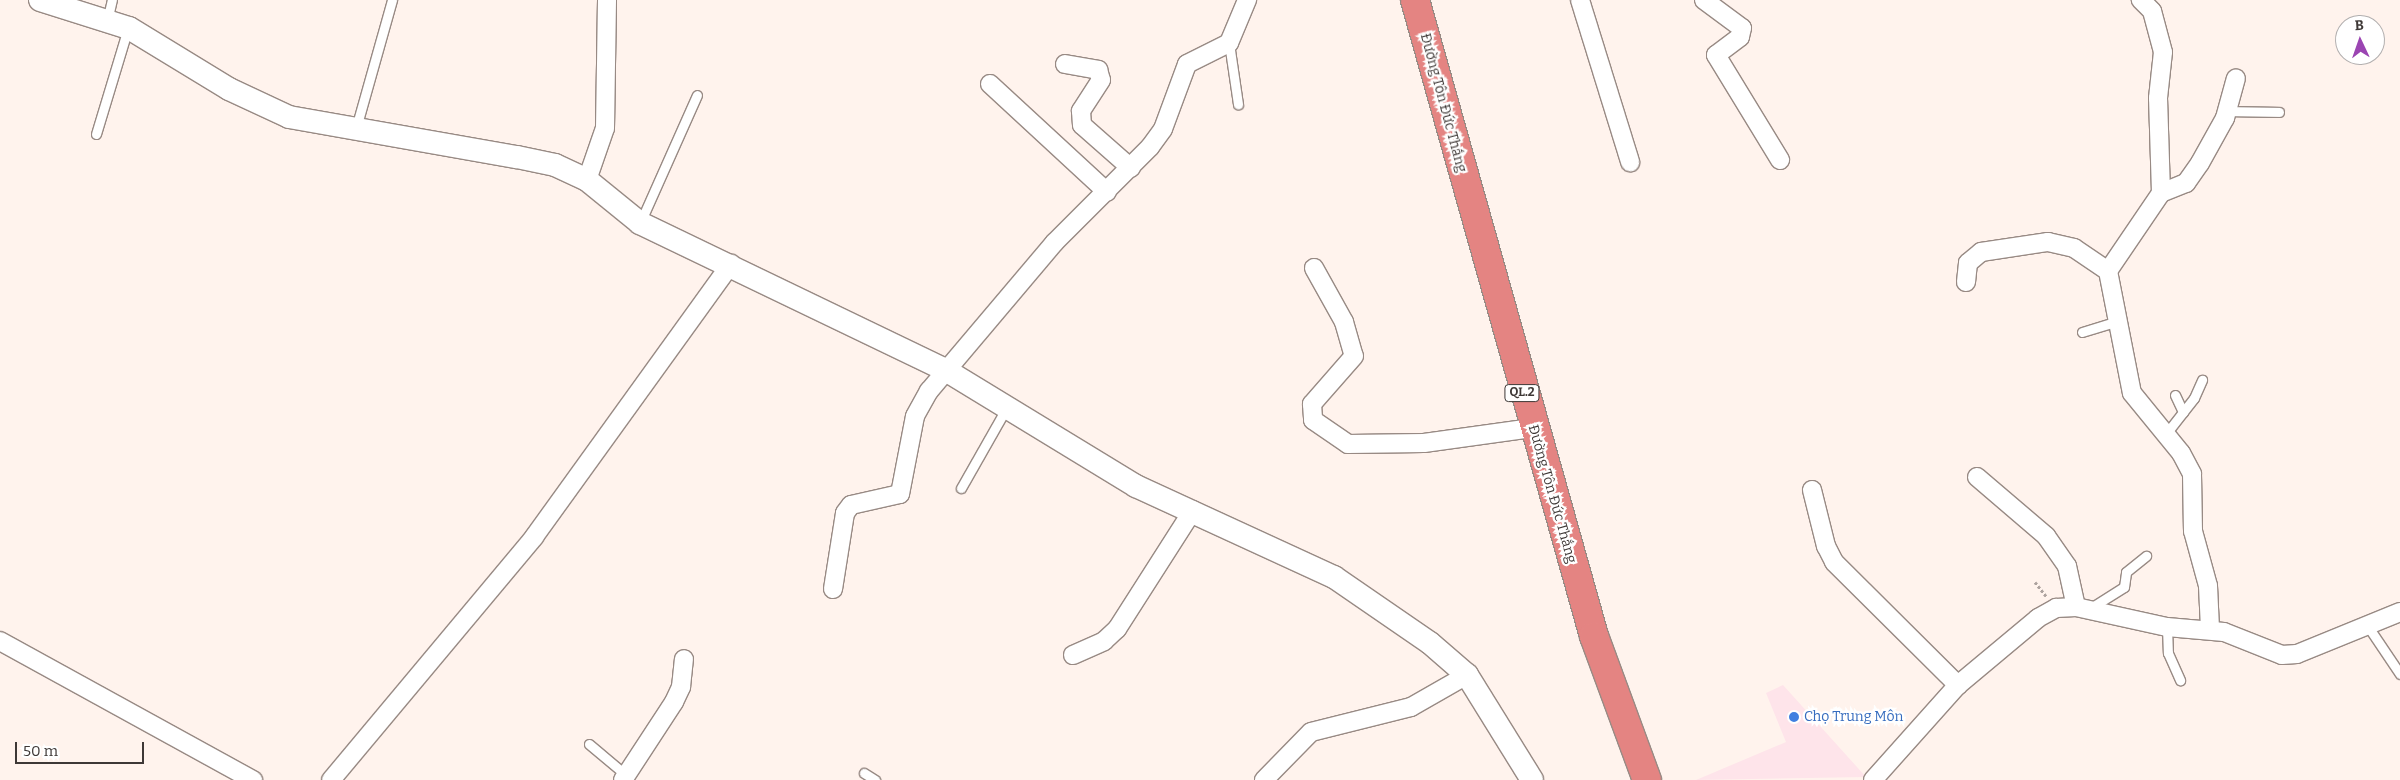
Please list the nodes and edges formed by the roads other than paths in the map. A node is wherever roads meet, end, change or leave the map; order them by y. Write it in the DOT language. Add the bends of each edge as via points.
graph roads {
  1 [pos="40,0"];
  2 [pos="392,0"];
  3 [pos="607,0"];
  4 [pos="1247,0"];
  5 [pos="1415,0"];
  6 [pos="1580,0"];
  7 [pos="1704,0"];
  8 [pos="2141,0"];
  9 [pos="110,11"];
  10 [pos="128,28"];
  11 [pos="1229,43"];
  12 [pos="1065,64"];
  13 [pos="2236,78"];
  14 [pos="990,84"];
  15 [pos="697,96"];
  16 [pos="1238,104"];
  17 [pos="2227,111"];
  18 [pos="2279,112"];
  19 [pos="356,128"];
  20 [pos="96,134"];
  21 [pos="1780,160"];
  22 [pos="1630,162"];
  23 [pos="1131,168"];
  24 [pos="587,180"];
  25 [pos="1107,192"];
  26 [pos="2160,193"];
  27 [pos="640,223"];
  28 [pos="731,264"];
  29 [pos="1314,268"];
  30 [pos="2108,270"];
  31 [pos="1966,282"];
  32 [pos="2118,320"];
  33 [pos="2082,332"];
  34 [pos="944,370"];
  35 [pos="2202,380"];
  36 [pos="2175,395"];
  37 [pos="1007,407"];
  38 [pos="2184,412"];
  39 [pos="1532,428"];
  40 [pos="2165,435"];
  41 [pos="1976,477"];
  42 [pos="961,488"];
  43 [pos="1812,490"];
  44 [pos="1193,510"];
  45 [pos="2146,556"];
  46 [pos="834,589"];
  47 [pos="2083,608"];
  48 [pos="2400,612"];
  49 [pos="2367,625"];
  50 [pos="2167,627"];
  51 [pos="2210,629"];
  52 [pos="0,641"];
  53 [pos="1073,655"];
  54 [pos="684,659"];
  55 [pos="2400,674"];
  56 [pos="1467,675"];
  57 [pos="2180,680"];
  58 [pos="1958,685"];
  59 [pos="589,744"];
  60 [pos="864,773"];
  61 [pos="625,778"];
  62 [pos="253,780"];
  63 [pos="330,780"];
  64 [pos="875,780"];
  65 [pos="1264,780"];
  66 [pos="1532,780"];
  67 [pos="1647,780"];
  68 [pos="1873,780"];
  1 -- 9 [label="street"];
  2 -- 19 [label="lane"];
  3 -- 24 [label="street" via="605,128"];
  4 -- 11 [label="street"];
  5 -- 39 [label="highway, Đường Tôn Đức Thắng / QL.2"];
  6 -- 22 [label="street"];
  7 -- 21 [label="street" via="1742,28 1740,36 1716,55"];
  8 -- 26 [label="street" via="2152,11 2163,52 2158,98"];
  9 -- 10 [label="street"];
  10 -- 19 [label="street" via="258,105 289,117"];
  10 -- 20 [label="lane"];
  11 -- 16 [label="lane"];
  11 -- 23 [label="street" via="1187,64 1178,78 1163,129"];
  12 -- 23 [label="street" via="1098,70 1101,80 1080,119 1091,135"];
  13 -- 17 [label="street"];
  14 -- 25 [label="street"];
  15 -- 27 [label="lane"];
  17 -- 18 [label="lane"];
  17 -- 26 [label="street" via="2186,183"];
  19 -- 24 [label="street" via="555,165"];
  23 -- 25 [label="street"];
  24 -- 27 [label="street"];
  25 -- 34 [label="street" via="1054,243"];
  26 -- 30 [label="street"];
  27 -- 28 [label="street"];
  28 -- 34 [label="street" via="807,305"];
  28 -- 63 [label="street" via="534,537"];
  29 -- 39 [label="street" via="1344,322 1354,356 1312,404 1313,420 1348,444 1424,443"];
  30 -- 31 [label="street" via="2074,248 2048,242 1981,252 1968,263"];
  30 -- 32 [label="street"];
  32 -- 33 [label="lane"];
  32 -- 40 [label="street" via="2132,393"];
  34 -- 37 [label="street"];
  34 -- 46 [label="street" via="914,416 900,494 851,505 845,513"];
  35 -- 38 [label="lane"];
  36 -- 38 [label="lane"];
  37 -- 42 [label="lane"];
  37 -- 44 [label="street" via="1136,486"];
  38 -- 40 [label="lane"];
  39 -- 67 [label="highway, Đường Tôn Đức Thắng / QL.2" via="1594,636"];
  40 -- 51 [label="street" via="2192,474 2193,531 2208,586"];
  41 -- 47 [label="street" via="2046,536 2067,566"];
  43 -- 58 [label="street" via="1826,546 1834,562"];
  44 -- 53 [label="street" via="1117,629 1104,641"];
  44 -- 56 [label="street" via="1334,578 1430,643"];
  45 -- 47 [label="lane" via="2126,572 2124,587"];
  47 -- 50 [label="street"];
  47 -- 58 [label="street" via="2056,608 2038,618"];
  48 -- 49 [label="street"];
  49 -- 51 [label="street" via="2297,654 2282,654"];
  49 -- 55 [label="lane"];
  50 -- 51 [label="street"];
  50 -- 57 [label="lane" via="2168,653"];
  52 -- 62 [label="street"];
  54 -- 61 [label="street" via="681,687 674,702"];
  56 -- 65 [label="street" via="1411,707 1311,732"];
  56 -- 66 [label="street"];
  58 -- 68 [label="street"];
  59 -- 61 [label="lane"];
  60 -- 64 [label="lane"];
}
